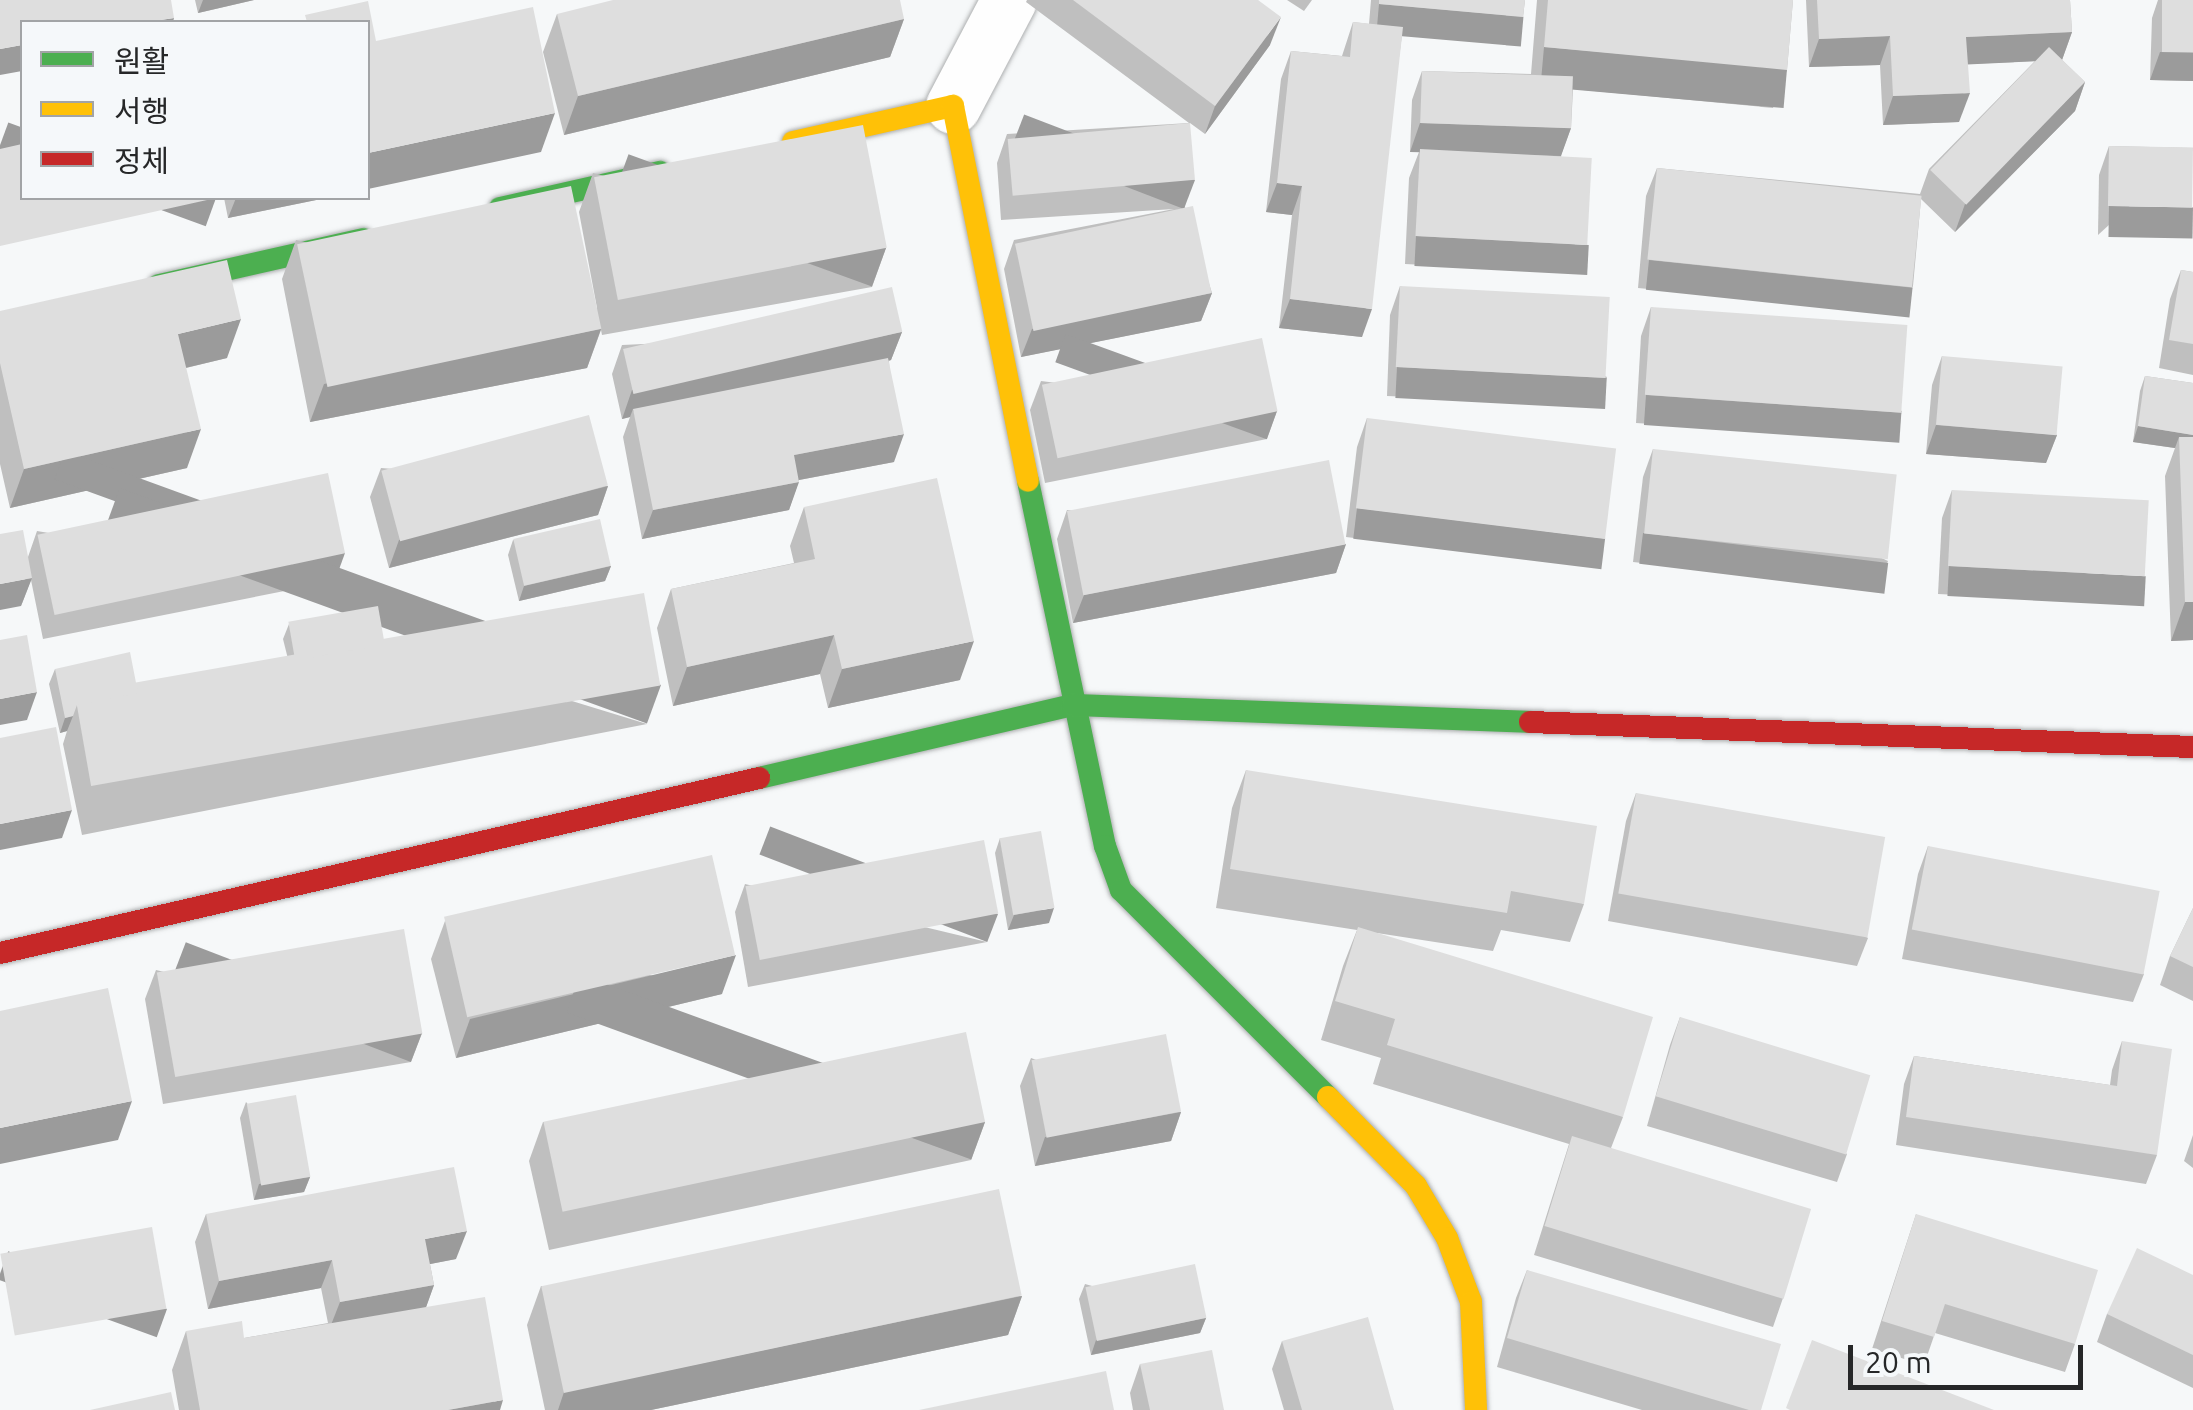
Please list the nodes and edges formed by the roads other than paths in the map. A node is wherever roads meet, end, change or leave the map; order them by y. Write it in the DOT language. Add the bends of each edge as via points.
graph roads {
  1 [pos="1010,0"];
  2 [pos="953,106"];
  3 [pos="778,146"];
  4 [pos="680,168"];
  5 [pos="467,216"];
  6 [pos="389,234"];
  7 [pos="136,290"];
  8 [pos="1073,705"];
  9 [pos="2193,747"];
  10 [pos="0,953"];
  11 [pos="1476,1410"];
  1 -- 2 [label="street"];
  2 -- 3 [label="street"];
  2 -- 8 [label="street"];
  4 -- 5 [label="street"];
  6 -- 7 [label="street"];
  8 -- 9 [label="street"];
  8 -- 10 [label="street"];
  8 -- 11 [label="street" via="1104,846 1121,890 1416,1186 1447,1238 1470,1302"];
}
